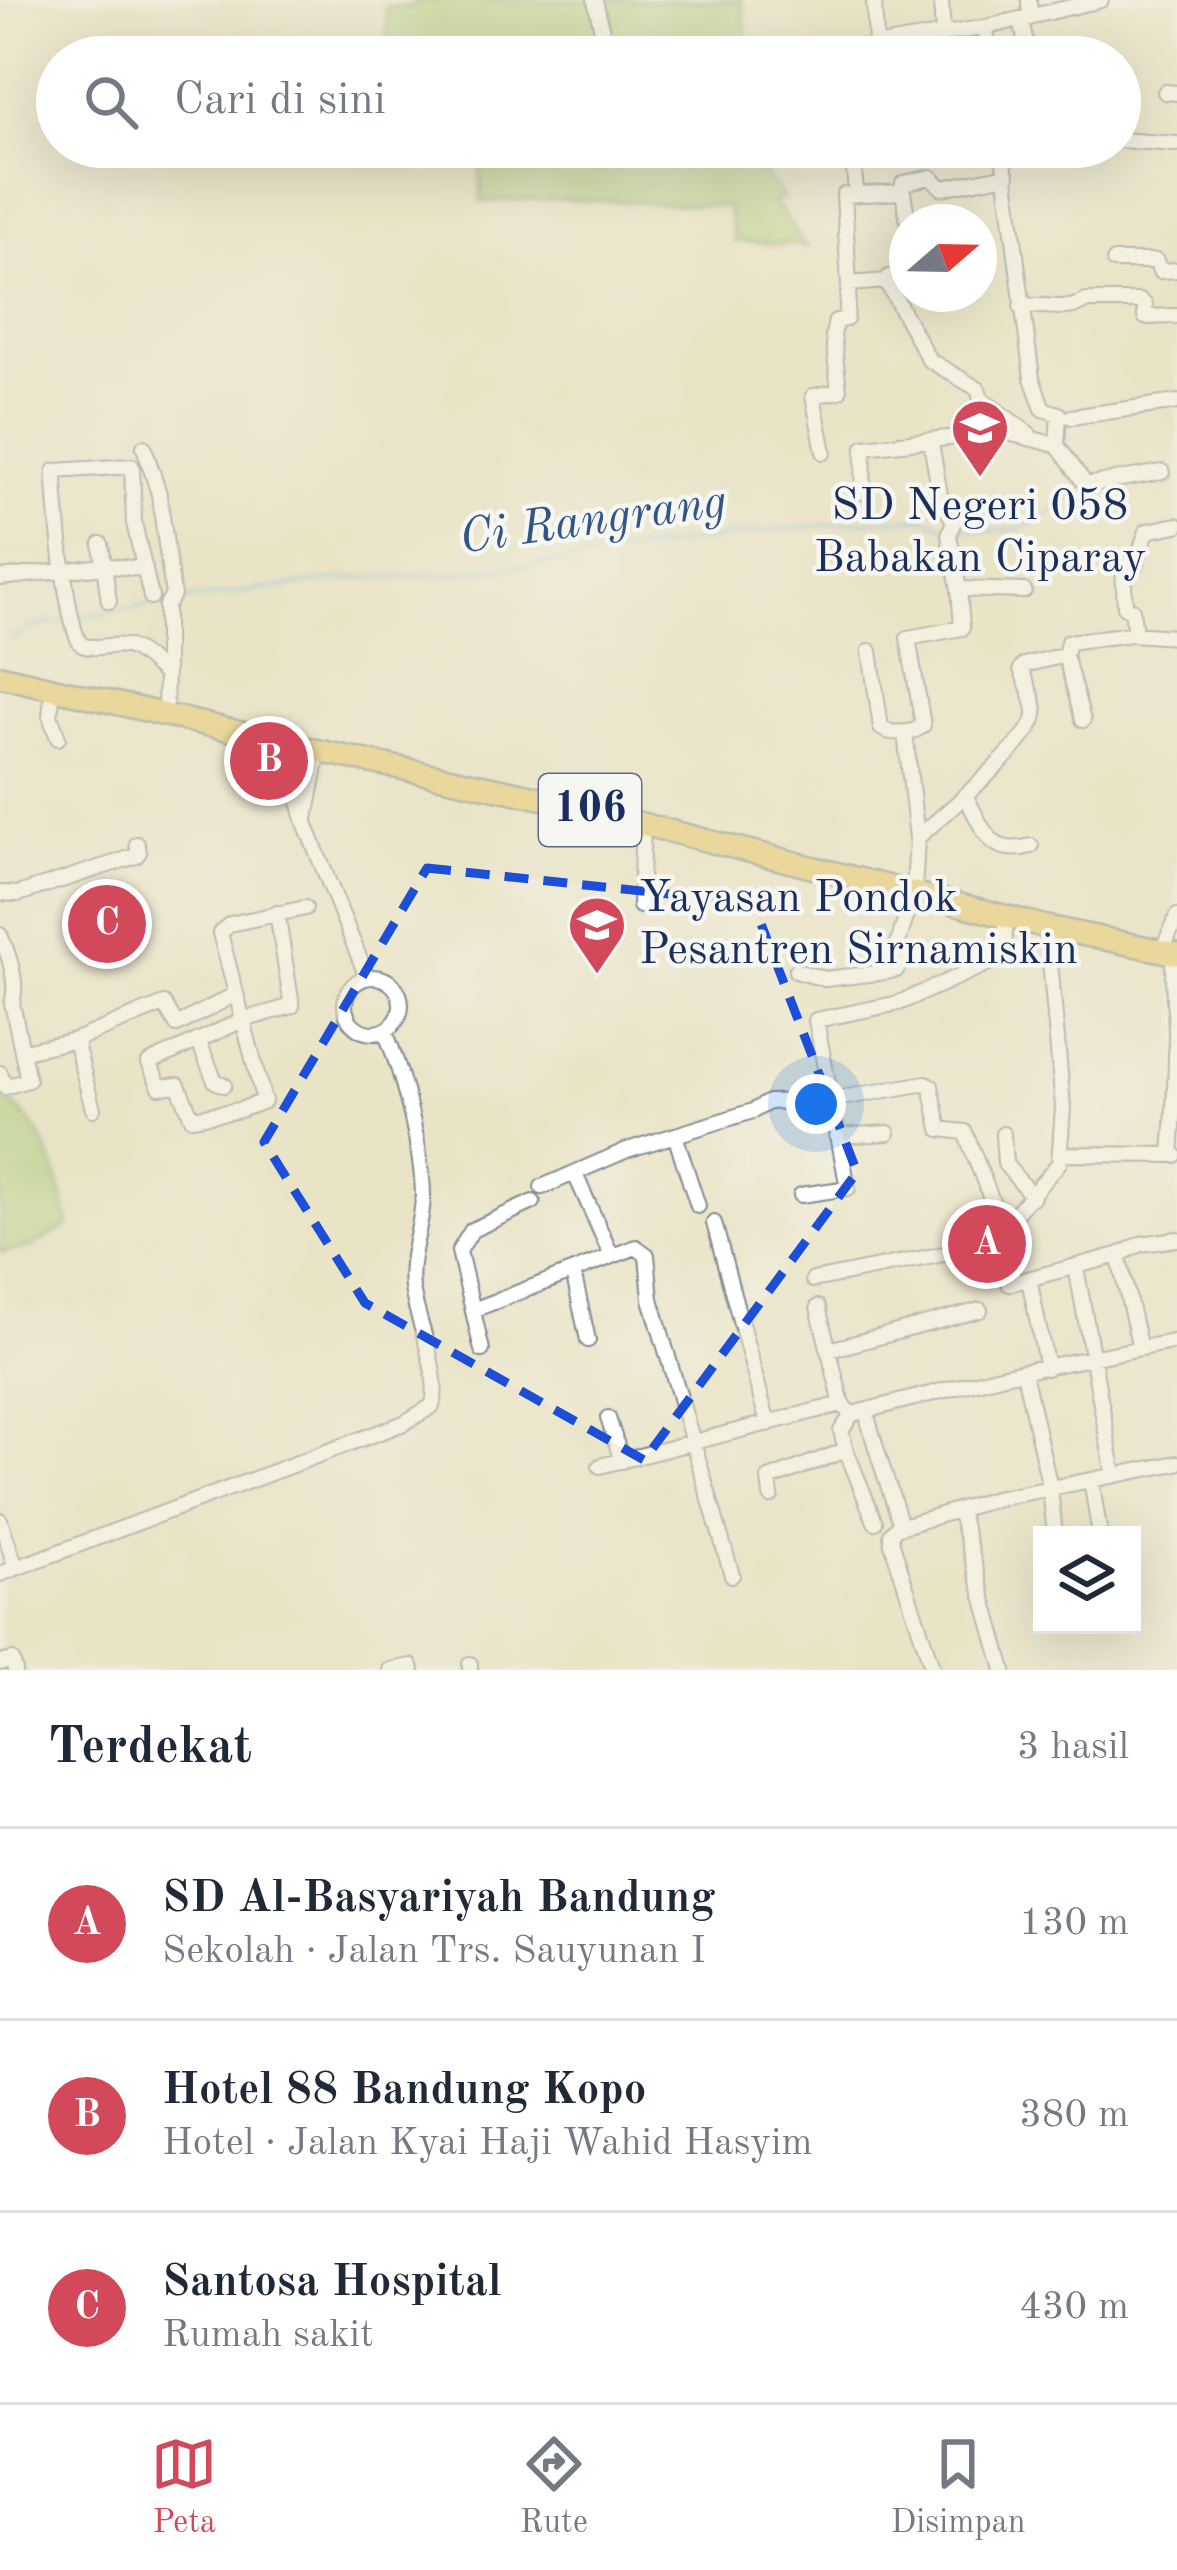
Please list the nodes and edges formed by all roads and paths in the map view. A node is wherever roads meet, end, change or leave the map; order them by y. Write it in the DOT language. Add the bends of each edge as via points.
graph roads {
  1 [pos="595,0"];
  2 [pos="874,0"];
  3 [pos="941,0"];
  4 [pos="1029,0"];
  5 [pos="1101,0"];
  6 [pos="1063,5"];
  7 [pos="1026,19"];
  8 [pos="986,27"];
  9 [pos="943,34"];
  10 [pos="603,36"];
  11 [pos="876,36"];
  12 [pos="932,36"];
  13 [pos="987,36"];
  14 [pos="1027,36"];
  15 [pos="1141,141"];
  16 [pos="1177,144"];
  17 [pos="854,168"];
  18 [pos="1006,168"];
  19 [pos="1007,175"];
  20 [pos="902,191"];
  21 [pos="856,193"];
  22 [pos="905,204"];
  23 [pos="1114,261"];
  24 [pos="1177,270"];
  25 [pos="889,277"];
  26 [pos="886,281"];
  27 [pos="848,284"];
  28 [pos="1021,306"];
  29 [pos="1177,316"];
  30 [pos="1177,402"];
  31 [pos="1072,417"];
  32 [pos="1036,440"];
  33 [pos="931,442"];
  34 [pos="1058,446"];
  35 [pos="145,447"];
  36 [pos="824,452"];
  37 [pos="1162,472"];
  38 [pos="863,493"];
  39 [pos="1177,525"];
  40 [pos="101,544"];
  41 [pos="104,566"];
  42 [pos="145,568"];
  43 [pos="66,571"];
  44 [pos="0,578"];
  45 [pos="959,589"];
  46 [pos="1024,591"];
  47 [pos="151,597"];
  48 [pos="109,601"];
  49 [pos="1135,634"];
  50 [pos="1177,637"];
  51 [pos="1066,649"];
  52 [pos="870,651"];
  53 [pos="166,675"];
  54 [pos="0,676"];
  55 [pos="53,688"];
  56 [pos="165,712"];
  57 [pos="1083,720"];
  58 [pos="905,732"];
  59 [pos="58,738"];
  60 [pos="310,749"];
  61 [pos="965,795"];
  62 [pos="643,824"];
  63 [pos="917,838"];
  64 [pos="137,844"];
  65 [pos="1031,846"];
  66 [pos="914,892"];
  67 [pos="0,893"];
  68 [pos="640,906"];
  69 [pos="305,908"];
  70 [pos="278,913"];
  71 [pos="1006,916"];
  72 [pos="1177,916"];
  73 [pos="1047,927"];
  74 [pos="0,934"];
  75 [pos="1171,953"];
  76 [pos="796,971"];
  77 [pos="367,977"];
  78 [pos="236,994"];
  79 [pos="7,1000"];
  80 [pos="244,1020"];
  81 [pos="385,1031"];
  82 [pos="75,1040"];
  83 [pos="199,1040"];
  84 [pos="24,1051"];
  85 [pos="0,1073"];
  86 [pos="224,1085"];
  87 [pos="831,1100"];
  88 [pos="93,1109"];
  89 [pos="888,1133"];
  90 [pos="1003,1134"];
  91 [pos="674,1135"];
  92 [pos="837,1136"];
  93 [pos="1060,1153"];
  94 [pos="1174,1155"];
  95 [pos="575,1174"];
  96 [pos="542,1187"];
  97 [pos="801,1195"];
  98 [pos="1033,1197"];
  99 [pos="533,1202"];
  100 [pos="698,1206"];
  101 [pos="714,1223"];
  102 [pos="1001,1224"];
  103 [pos="1177,1239"];
  104 [pos="608,1248"];
  105 [pos="1118,1256"];
  106 [pos="1076,1267"];
  107 [pos="573,1272"];
  108 [pos="813,1280"];
  109 [pos="1017,1282"];
  110 [pos="818,1307"];
  111 [pos="472,1310"];
  112 [pos="980,1310"];
  113 [pos="588,1340"];
  114 [pos="1177,1341"];
  115 [pos="1140,1348"];
  116 [pos="482,1350"];
  117 [pos="829,1350"];
  118 [pos="1092,1360"];
  119 [pos="1047,1368"];
  120 [pos="1024,1373"];
  121 [pos="853,1410"];
  122 [pos="608,1418"];
  123 [pos="768,1424"];
  124 [pos="693,1442"];
  125 [pos="846,1450"];
  126 [pos="622,1461"];
  127 [pos="1177,1463"];
  128 [pos="600,1466"];
  129 [pos="1114,1475"];
  130 [pos="1091,1480"];
  131 [pos="1050,1488"];
  132 [pos="771,1496"];
  133 [pos="959,1510"];
  134 [pos="0,1520"];
  135 [pos="875,1522"];
  136 [pos="901,1526"];
  137 [pos="1054,1526"];
  138 [pos="1099,1526"];
  139 [pos="8,1571"];
  140 [pos="732,1575"];
  141 [pos="0,1663"];
  142 [pos="15,1670"];
  143 [pos="390,1670"];
  144 [pos="412,1670"];
  145 [pos="933,1670"];
  146 [pos="1004,1670"];
  1 -- 10 [label="street"];
  2 -- 11 [label="street"];
  3 -- 9 [label="street"];
  4 -- 7 [label="street"];
  5 -- 6 [label="street"];
  6 -- 7 [label="street"];
  7 -- 8 [label="street"];
  7 -- 14 [label="street"];
  8 -- 9 [label="street"];
  8 -- 13 [label="street"];
  9 -- 12 [label="street"];
  15 -- 16 [label="street"];
  17 -- 21 [label="street"];
  18 -- 19 [label="street"];
  19 -- 20 [label="street" via="942,188 931,177 903,183"];
  19 -- 28 [label="street"];
  20 -- 21 [label="street"];
  20 -- 22 [label="street"];
  21 -- 27 [label="street" via="844,195"];
  23 -- 24 [label="street"];
  25 -- 26 [label="street"];
  26 -- 27 [label="street"];
  26 -- 32 [label="street" via="929,360 978,389"];
  27 -- 36 [label="street" via="846,319 836,321 833,335 839,391 813,396"];
  28 -- 29 [label="street" via="1140,301 1145,317"];
  28 -- 34 [label="street" via="1034,385 1043,409 1059,414"];
  30 -- 31 [label="street"];
  32 -- 33 [label="street" via="1004,432"];
  32 -- 34 [label="street"];
  33 -- 38 [label="street" via="864,447"];
  33 -- 45 [label="street"];
  34 -- 37 [label="street" via="1086,485"];
  35 -- 53 [label="street" via="159,494 170,601"];
  39 -- 49 [label="street" via="1147,531 1138,557 1123,566"];
  40 -- 41 [label="street"];
  41 -- 42 [label="street"];
  41 -- 43 [label="street"];
  41 -- 48 [label="street"];
  42 -- 43 [label="street" via="129,465 54,472"];
  42 -- 47 [label="street"];
  43 -- 44 [label="street"];
  43 -- 53 [label="street" via="80,644 132,647"];
  45 -- 46 [label="street"];
  45 -- 58 [label="street" via="962,628 908,638 922,724"];
  49 -- 50 [label="street"];
  49 -- 51 [label="street"];
  51 -- 57 [label="street"];
  51 -- 61 [label="street" via="1021,668 1034,723"];
  52 -- 58 [label="street" via="881,728"];
  53 -- 56 [label="street"];
  54 -- 55 [label="main road, 106"];
  55 -- 56 [label="main road, 106"];
  55 -- 59 [label="street"];
  56 -- 60 [label="main road, 106"];
  58 -- 63 [label="street"];
  60 -- 62 [label="main road, 106"];
  60 -- 77 [label="street" via="304,823"];
  61 -- 63 [label="street"];
  61 -- 65 [label="street" via="992,843 1012,851"];
  62 -- 66 [label="main road, 106"];
  62 -- 68 [label="street"];
  63 -- 66 [label="street"];
  64 -- 67 [label="street" via="136,856"];
  66 -- 71 [label="main road, 106"];
  66 -- 76 [label="street" via="896,970 825,979"];
  69 -- 70 [label="street"];
  70 -- 78 [label="street" via="220,933"];
  70 -- 80 [label="street" via="292,1006"];
  71 -- 73 [label="main road, 106"];
  71 -- 87 [label="street" via="1002,956 899,1003 817,1019"];
  72 -- 75 [label="street"];
  73 -- 75 [label="main road, 106"];
  73 -- 93 [label="street"];
  74 -- 79 [label="street" via="16,992"];
  75 -- 94 [label="street"];
  77 -- 81 [label="street" via="398,991 400,1014"];
  77 -- 81 [label="street" via="345,998 347,1018 360,1031"];
  78 -- 80 [label="street"];
  78 -- 82 [label="street" via="177,1025 165,1004"];
  79 -- 84 [label="street"];
  80 -- 83 [label="street"];
  80 -- 83 [label="street" via="259,1106 192,1118 178,1085 156,1084 151,1060"];
  81 -- 139 [label="street" via="404,1085 423,1194 411,1282 436,1396 404,1424"];
  82 -- 84 [label="street"];
  82 -- 88 [label="street"];
  83 -- 86 [label="street"];
  84 -- 85 [label="street" via="27,1082 5,1087"];
  87 -- 91 [label="street" via="770,1102"];
  87 -- 92 [label="street"];
  87 -- 102 [label="street" via="928,1084 940,1129 965,1132"];
  89 -- 92 [label="street"];
  90 -- 98 [label="street" via="1005,1164"];
  91 -- 95 [label="street"];
  91 -- 100 [label="street"];
  92 -- 97 [label="street" via="848,1188"];
  93 -- 94 [label="street"];
  93 -- 98 [label="street"];
  95 -- 96 [label="street"];
  95 -- 104 [label="street"];
  98 -- 102 [label="street"];
  99 -- 111 [label="street" via="465,1236 459,1260"];
  101 -- 123 [label="street"];
  102 -- 108 [label="street" via="967,1232 950,1253"];
  102 -- 109 [label="street"];
  103 -- 105 [label="street"];
  105 -- 106 [label="street"];
  105 -- 115 [label="street"];
  106 -- 109 [label="street"];
  106 -- 118 [label="street"];
  107 -- 111 [label="street"];
  107 -- 113 [label="street"];
  107 -- 124 [label="street" via="636,1247 647,1255 651,1299"];
  109 -- 119 [label="street"];
  110 -- 117 [label="street"];
  111 -- 116 [label="street"];
  112 -- 117 [label="street"];
  114 -- 115 [label="street"];
  115 -- 118 [label="street"];
  117 -- 121 [label="street"];
  118 -- 119 [label="street"];
  118 -- 129 [label="street"];
  119 -- 120 [label="street"];
  120 -- 121 [label="street"];
  120 -- 131 [label="street"];
  121 -- 123 [label="street"];
  121 -- 125 [label="street" via="842,1431"];
  121 -- 136 [label="street" via="885,1471"];
  122 -- 126 [label="street"];
  123 -- 124 [label="street"];
  124 -- 126 [label="street"];
  124 -- 140 [label="street"];
  125 -- 132 [label="street" via="769,1479"];
  125 -- 135 [label="street"];
  126 -- 128 [label="street"];
  127 -- 129 [label="street"];
  129 -- 130 [label="street"];
  130 -- 131 [label="street"];
  130 -- 138 [label="street"];
  131 -- 133 [label="street"];
  131 -- 137 [label="street"];
  133 -- 136 [label="street"];
  133 -- 146 [label="street"];
  134 -- 139 [label="street"];
  136 -- 145 [label="street" via="891,1539"];
  141 -- 142 [label="street" via="12,1660"];
  143 -- 144 [label="street"];
}
